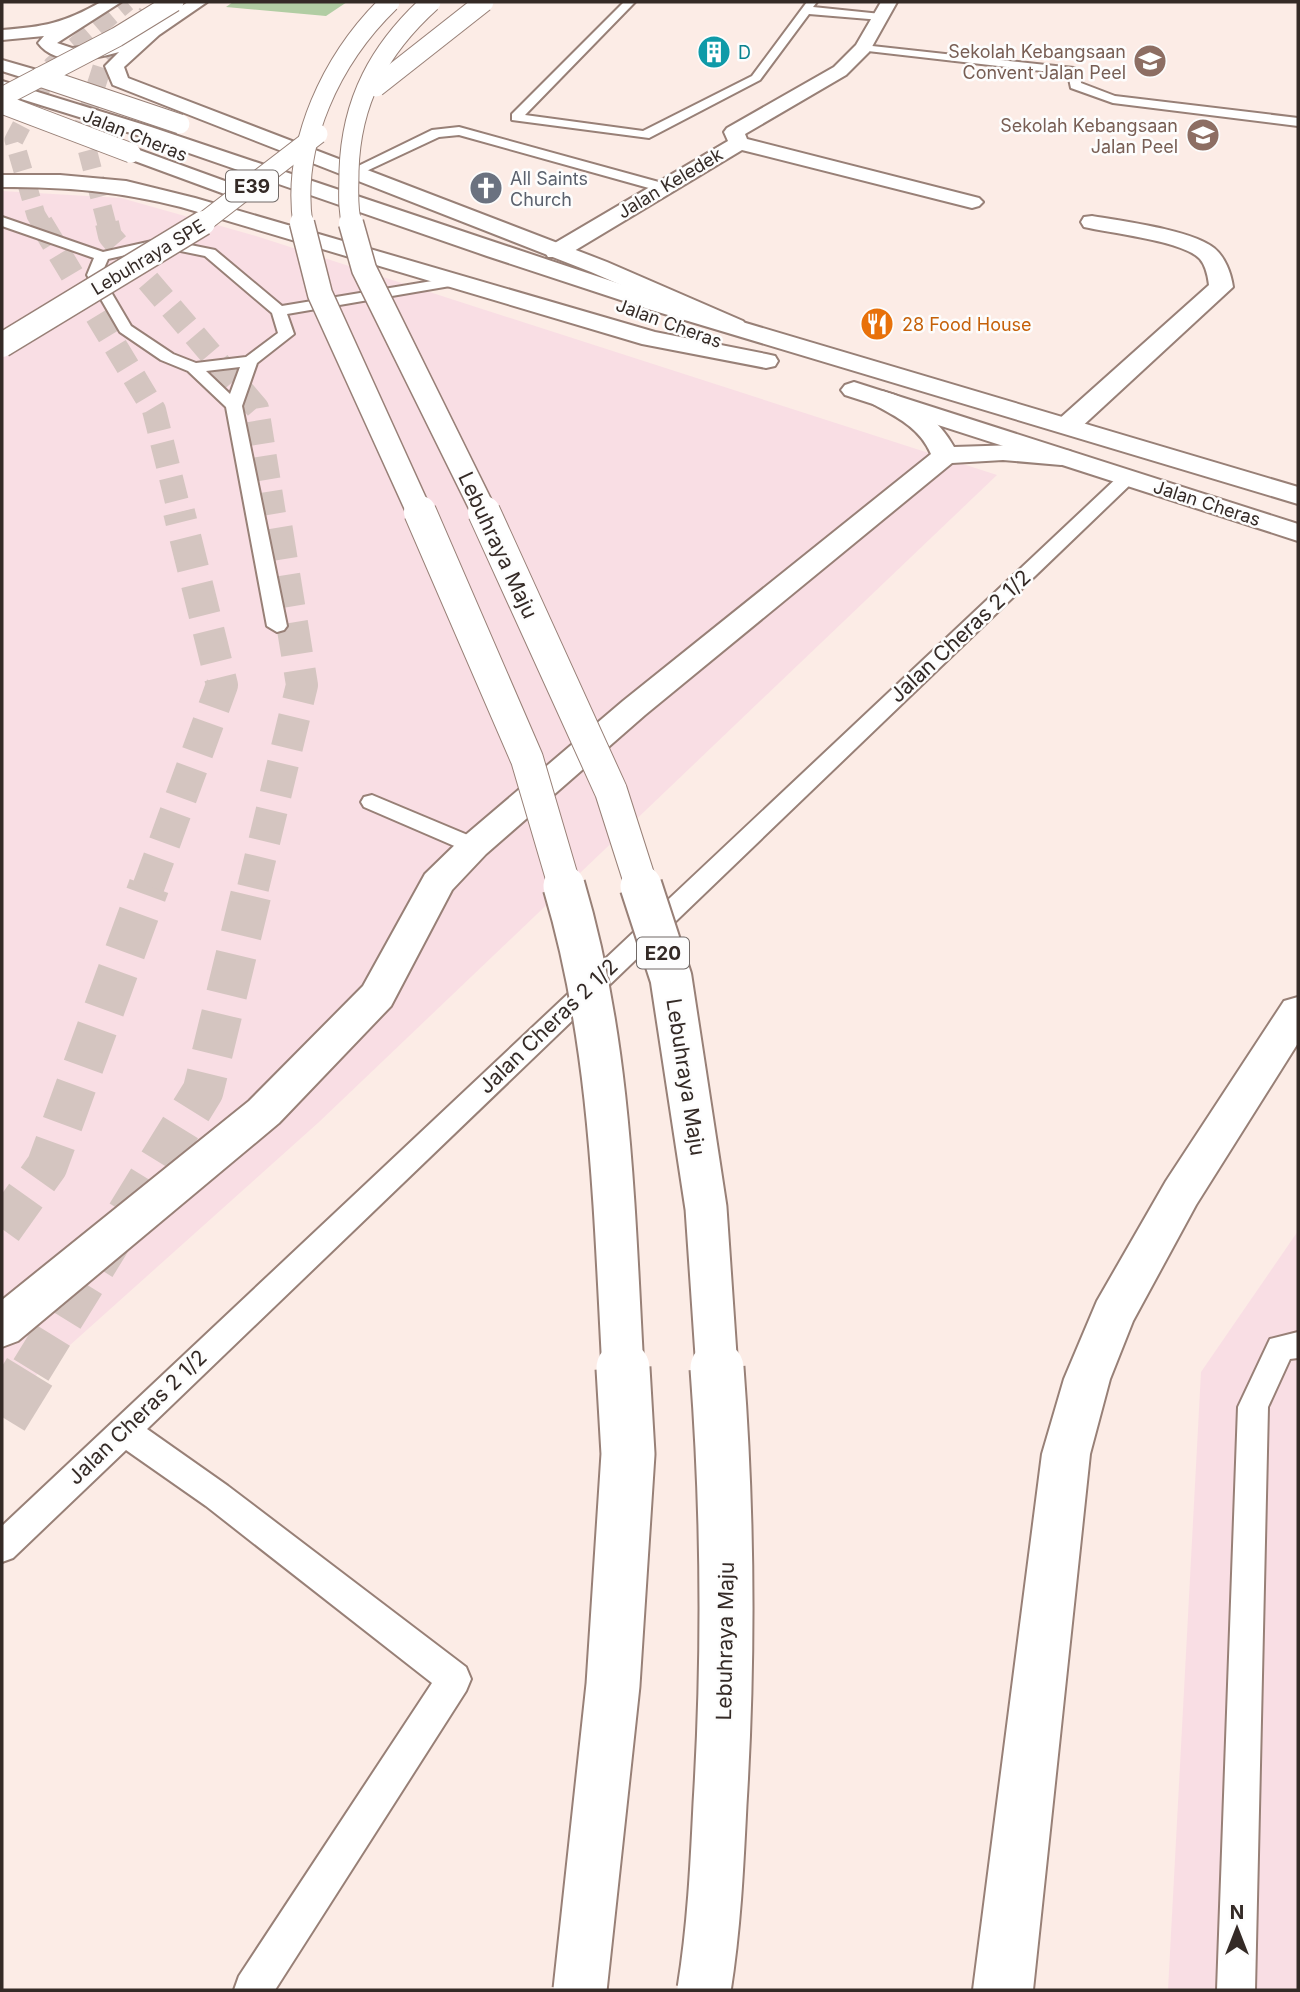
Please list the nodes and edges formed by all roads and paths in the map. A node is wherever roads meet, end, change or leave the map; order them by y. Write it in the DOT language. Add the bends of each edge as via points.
graph roads {
  1 [pos="113,2"];
  2 [pos="144,2"];
  3 [pos="174,2"];
  4 [pos="199,2"];
  5 [pos="390,2"];
  6 [pos="431,2"];
  7 [pos="455,2"];
  8 [pos="484,2"];
  9 [pos="630,2"];
  10 [pos="809,6"];
  11 [pos="885,9"];
  12 [pos="75,24"];
  13 [pos="152,32"];
  14 [pos="2,35"];
  15 [pos="863,48"];
  16 [pos="7,71"];
  17 [pos="40,77"];
  18 [pos="2,87"];
  19 [pos="2,97"];
  20 [pos="46,99"];
  21 [pos="2,104"];
  22 [pos="1298,122"];
  23 [pos="739,143"];
  24 [pos="355,171"];
  25 [pos="2,181"];
  26 [pos="661,187"];
  27 [pos="260,200"];
  28 [pos="971,202"];
  29 [pos="286,210"];
  30 [pos="2,221"];
  31 [pos="1092,222"];
  32 [pos="556,252"];
  33 [pos="102,256"];
  34 [pos="456,281"];
  35 [pos="279,311"];
  36 [pos="2,329"];
  37 [pos="754,334"];
  38 [pos="2,345"];
  39 [pos="250,360"];
  40 [pos="766,361"];
  41 [pos="194,368"];
  42 [pos="882,399"];
  43 [pos="234,406"];
  44 [pos="1068,425"];
  45 [pos="945,456"];
  46 [pos="1061,457"];
  47 [pos="1127,478"];
  48 [pos="1296,492"];
  49 [pos="1298,533"];
  50 [pos="277,626"];
  51 [pos="372,802"];
  52 [pos="474,846"];
  53 [pos="1298,1011"];
  54 [pos="2,1327"];
  55 [pos="1298,1345"];
  56 [pos="122,1430"];
  57 [pos="2,1547"];
  58 [pos="253,1990"];
  59 [pos="580,1990"];
  60 [pos="704,1990"];
  61 [pos="1003,1990"];
  62 [pos="1236,1990"];
  1 -- 12 [label="main road"];
  2 -- 16 [label="main road"];
  3 -- 17 [label="main road, bridge"];
  4 -- 13 [label="main road"];
  5 -- 59 [label="main road, bridge" via="371,18 347,52 312,127 300,209 306,242 320,294 527,760 577,929 599,1040 611,1162 628,1454 613,1685"];
  6 -- 60 [label="main road, Lebuhraya Maju / E20, bridge" via="404,26 382,57 358,105 350,138 348,211 364,269 490,524 611,790 671,978 706,1208 726,1493 727,1690 713,1932"];
  7 -- 36 [label="main road, Lebuhraya SPE / E39, bridge" via="197,214"];
  8 -- 38 [label="main road, Lebuhraya SPE / E39, bridge" via="211,218"];
  9 -- 10 [label="lane" via="516,117 645,135 756,78"];
  10 -- 11 [label="lane"];
  11 -- 15 [label="main road, Jalan Keledek"];
  12 -- 13 [label="main road" via="47,43 52,49 70,54 107,52"];
  12 -- 14 [label="main road"];
  13 -- 24 [label="main road" via="114,66 120,81"];
  15 -- 22 [label="lane" via="1074,71 1075,85 1113,99"];
  15 -- 23 [label="main road, Jalan Keledek" via="840,71 734,132"];
  16 -- 17 [label="main road"];
  17 -- 19 [label="main road, bridge"];
  17 -- 37 [label="main road, bridge"];
  18 -- 20 [label="main road, Jalan Cheras"];
  20 -- 37 [label="main road, Jalan Cheras" via="564,275"];
  20 -- 40 [label="main road, Jalan Cheras" via="268,188 685,326"];
  21 -- 27 [label="main road, bridge"];
  23 -- 26 [label="main road, Jalan Keledek"];
  23 -- 28 [label="main road"];
  24 -- 26 [label="lane" via="436,133 459,131"];
  24 -- 32 [label="main road"];
  25 -- 34 [label="main road" via="126,187"];
  26 -- 32 [label="main road, Jalan Keledek"];
  29 -- 40 [label="main road" via="390,247"];
  30 -- 33 [label="lane"];
  31 -- 44 [label="main road" via="1175,240 1205,252 1221,277 1221,287"];
  32 -- 37 [label="main road"];
  33 -- 35 [label="lane" via="161,243 210,253"];
  33 -- 41 [label="lane" via="94,275 125,329 167,357"];
  34 -- 35 [label="lane"];
  34 -- 40 [label="main road" via="651,339"];
  35 -- 39 [label="lane" via="286,334"];
  37 -- 44 [label="main road, Jalan Cheras"];
  39 -- 41 [label="lane"];
  39 -- 43 [label="lane"];
  40 -- 42 [label="main road, Jalan Cheras"];
  41 -- 43 [label="lane"];
  42 -- 45 [label="main road" via="933,431"];
  42 -- 46 [label="main road, Jalan Cheras"];
  43 -- 50 [label="lane"];
  44 -- 48 [label="main road, Jalan Cheras"];
  45 -- 46 [label="main road" via="999,450"];
  45 -- 52 [label="main road" via="634,708"];
  46 -- 47 [label="main road, Jalan Cheras"];
  47 -- 49 [label="main road, Jalan Cheras"];
  47 -- 56 [label="lane, Jalan Cheras 2 1/2"];
  51 -- 52 [label="lane"];
  52 -- 54 [label="main road" via="438,883 377,996 264,1112"];
  53 -- 61 [label="main road" via="1181,1193 1113,1315 1087,1379 1066,1454"];
  55 -- 62 [label="lane" via="1280,1348 1252,1407"];
  56 -- 57 [label="lane, Jalan Cheras 2 1/2"];
  56 -- 58 [label="lane" via="217,1496 454,1679"];
}
